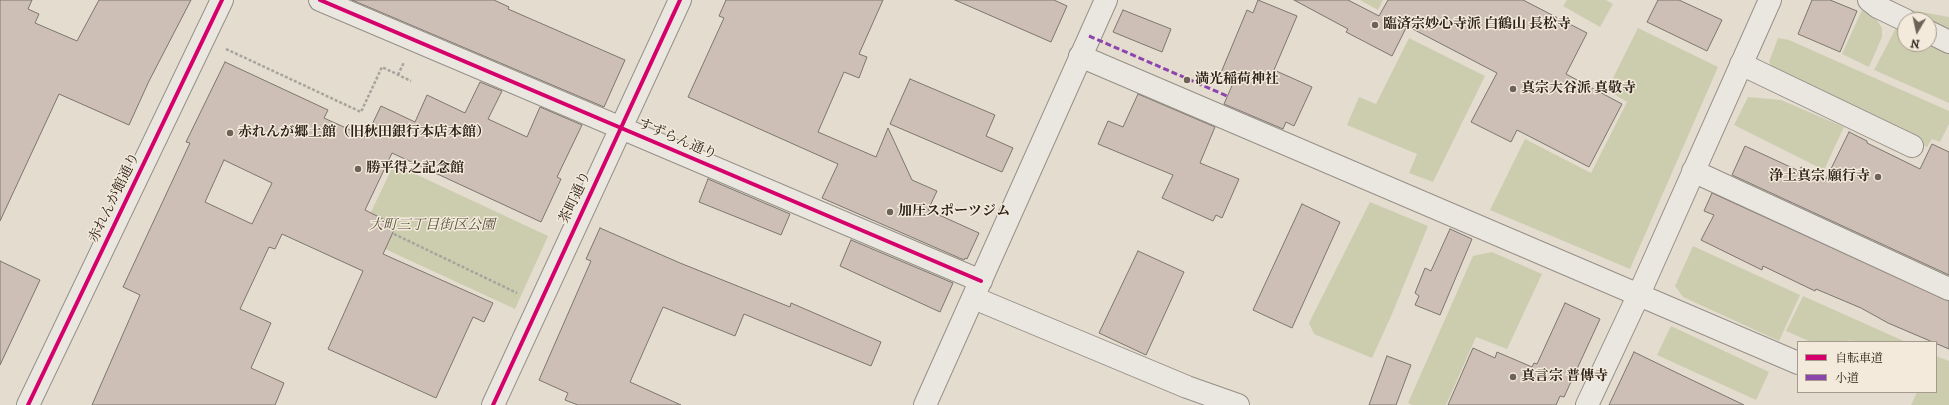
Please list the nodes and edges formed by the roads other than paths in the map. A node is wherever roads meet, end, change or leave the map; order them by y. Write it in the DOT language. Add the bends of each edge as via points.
graph roads {
  1 [pos="222,0"];
  2 [pos="320,0"];
  3 [pos="680,0"];
  4 [pos="1106,0"];
  5 [pos="1770,0"];
  6 [pos="1869,0"];
  7 [pos="1897,16"];
  8 [pos="1937,36"];
  9 [pos="1949,42"];
  10 [pos="1080,56"];
  11 [pos="1741,64"];
  12 [pos="621,128"];
  13 [pos="1912,146"];
  14 [pos="1693,171"];
  15 [pos="977,289"];
  16 [pos="1949,289"];
  17 [pos="1639,294"];
  18 [pos="1797,363"];
  19 [pos="28,405"];
  20 [pos="493,405"];
  21 [pos="925,405"];
  22 [pos="1238,405"];
  23 [pos="1587,405"];
  1 -- 19 [label="street, 赤れんが館通り"];
  2 -- 12 [label="street, すずらん通り"];
  3 -- 12 [label="street, 茶町通り"];
  4 -- 10 [label="street"];
  5 -- 11 [label="street"];
  6 -- 7 [label="street" via="1878,8"];
  8 -- 9 [label="street"];
  10 -- 15 [label="street"];
  10 -- 17 [label="street"];
  11 -- 13 [label="street"];
  11 -- 14 [label="street"];
  12 -- 15 [label="street, すずらん通り"];
  12 -- 20 [label="street, 茶町通り"];
  14 -- 16 [label="street"];
  14 -- 17 [label="street"];
  15 -- 21 [label="street"];
  15 -- 22 [label="street, すずらん通り" via="1187,387"];
  17 -- 18 [label="street"];
  17 -- 23 [label="street"];
}
